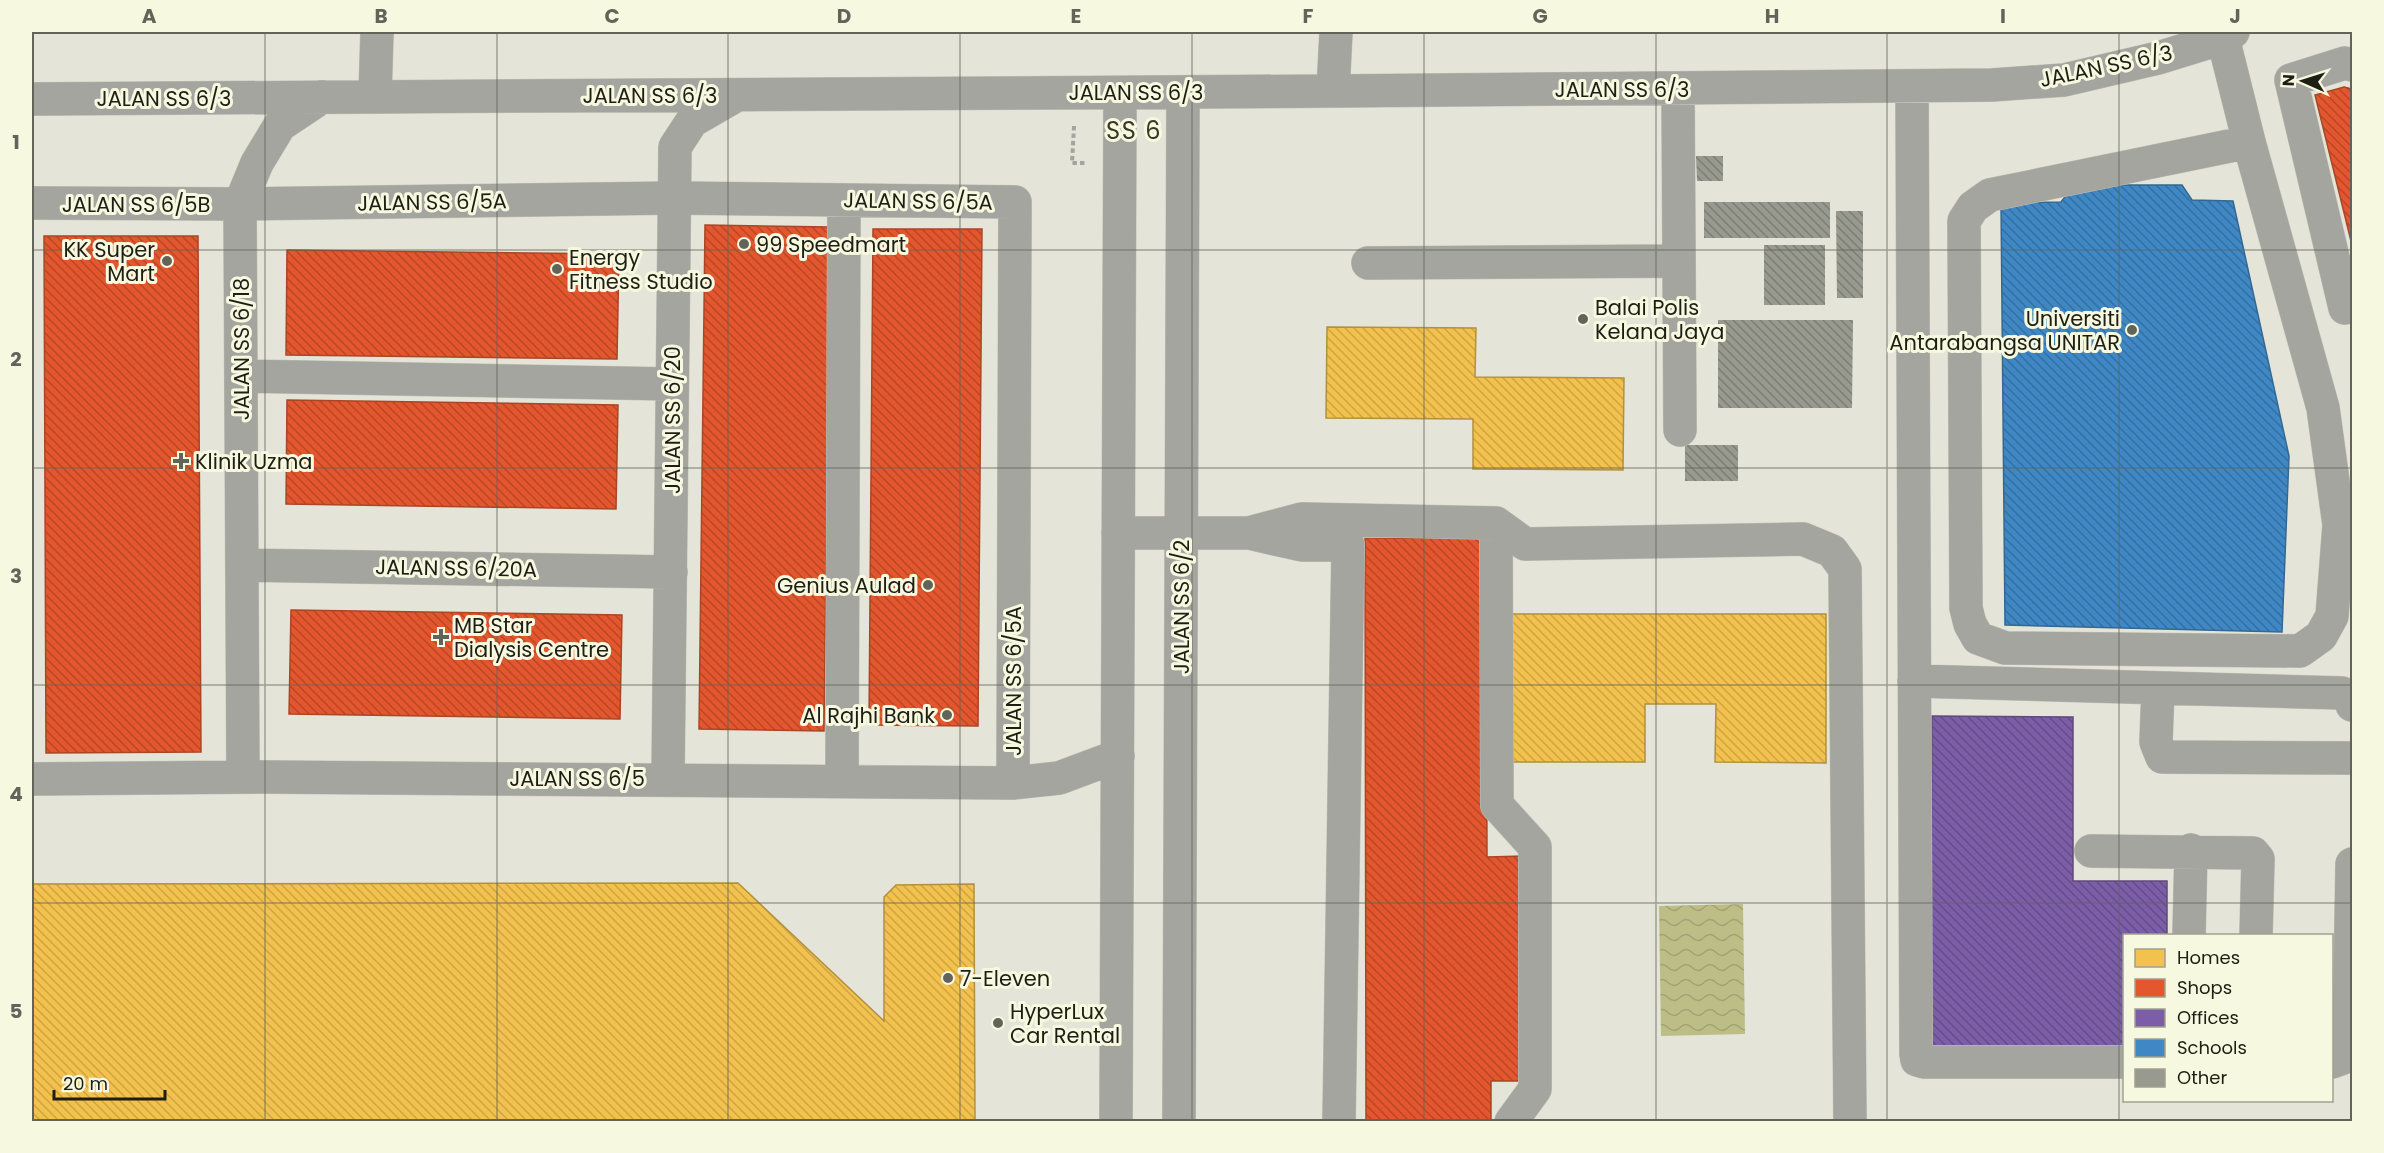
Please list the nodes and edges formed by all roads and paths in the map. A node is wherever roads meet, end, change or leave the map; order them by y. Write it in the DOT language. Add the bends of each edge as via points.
graph roads {
  1 [pos="377,32"];
  2 [pos="1336,32"];
  3 [pos="2228,35"];
  4 [pos="2352,65"];
  5 [pos="1912,87"];
  6 [pos="1678,88"];
  7 [pos="1183,92"];
  8 [pos="1334,92"];
  9 [pos="1120,93"];
  10 [pos="739,94"];
  11 [pos="322,97"];
  12 [pos="375,97"];
  13 [pos="32,99"];
  14 [pos="2249,142"];
  15 [pos="674,198"];
  16 [pos="844,200"];
  17 [pos="32,203"];
  18 [pos="240,204"];
  19 [pos="1679,261"];
  20 [pos="1368,263"];
  21 [pos="2352,306"];
  22 [pos="241,376"];
  23 [pos="672,384"];
  24 [pos="1680,430"];
  25 [pos="1496,523"];
  26 [pos="1118,532"];
  27 [pos="1249,532"];
  28 [pos="1181,533"];
  29 [pos="242,565"];
  30 [pos="671,572"];
  31 [pos="1914,681"];
  32 [pos="2158,688"];
  33 [pos="2352,705"];
  34 [pos="1118,756"];
  35 [pos="2352,758"];
  36 [pos="243,777"];
  37 [pos="32,779"];
  38 [pos="668,779"];
  39 [pos="842,780"];
  40 [pos="1013,783"];
  41 [pos="2191,850"];
  42 [pos="2091,851"];
  43 [pos="2352,864"];
  44 [pos="2189,934"];
  45 [pos="2256,934"];
  46 [pos="2333,1061"];
  47 [pos="2123,1062"];
  48 [pos="1116,1122"];
  49 [pos="1179,1122"];
  50 [pos="1339,1122"];
  51 [pos="1511,1122"];
  52 [pos="1850,1122"];
  1 -- 12 [label="street"];
  2 -- 8 [label="street"];
  3 -- 5 [label="street, JALAN SS 6/3" via="2158,58 2064,80"];
  3 -- 14 [label="street"];
  4 -- 21 [label="street" via="2344,63 2291,80 2345,308"];
  5 -- 6 [label="street, JALAN SS 6/3"];
  5 -- 31 [label="street"];
  6 -- 8 [label="street, JALAN SS 6/3"];
  6 -- 19 [label="street"];
  7 -- 8 [label="street, JALAN SS 6/3"];
  7 -- 9 [label="street, JALAN SS 6/3"];
  7 -- 28 [label="street, JALAN SS 6/2"];
  9 -- 10 [label="street, JALAN SS 6/3"];
  9 -- 26 [label="street"];
  10 -- 12 [label="street, JALAN SS 6/3"];
  10 -- 15 [label="street, JALAN SS 6/20" via="692,121 675,147"];
  11 -- 12 [label="street, JALAN SS 6/3"];
  11 -- 13 [label="street, JALAN SS 6/3"];
  11 -- 18 [label="street, JALAN SS 6/18" via="280,125 257,162"];
  14 -- 14 [label="street" via="2323,408 2339,525 2332,616 2321,636 2300,651 2006,648 1978,638 1966,608 1964,221 1973,207 1990,195"];
  15 -- 16 [label="street, JALAN SS 6/5A"];
  15 -- 18 [label="street, JALAN SS 6/5A"];
  15 -- 23 [label="street, JALAN SS 6/20"];
  16 -- 39 [label="street"];
  16 -- 40 [label="street, JALAN SS 6/5A" via="1015,202"];
  17 -- 18 [label="street, JALAN SS 6/5B"];
  18 -- 22 [label="street, JALAN SS 6/18"];
  19 -- 20 [label="street"];
  19 -- 24 [label="street"];
  22 -- 23 [label="street"];
  22 -- 29 [label="street, JALAN SS 6/18"];
  23 -- 30 [label="street, JALAN SS 6/20"];
  25 -- 27 [label="street" via="1302,519"];
  25 -- 51 [label="street" via="1497,805 1535,847 1535,1089"];
  25 -- 52 [label="street" via="1525,544 1803,539 1832,551 1845,569"];
  26 -- 28 [label="street"];
  26 -- 34 [label="street"];
  27 -- 28 [label="street"];
  27 -- 50 [label="street" via="1302,545 1348,545"];
  28 -- 49 [label="street, JALAN SS 6/2"];
  29 -- 30 [label="street, JALAN SS 6/20A"];
  29 -- 36 [label="street, JALAN SS 6/18"];
  30 -- 38 [label="street, JALAN SS 6/20"];
  31 -- 32 [label="street"];
  31 -- 47 [label="street" via="1917,1060"];
  32 -- 33 [label="street" via="2342,693"];
  32 -- 35 [label="street" via="2156,742 2162,757"];
  34 -- 40 [label="street, JALAN SS 6/5" via="1059,777"];
  34 -- 48 [label="street"];
  36 -- 37 [label="street, JALAN SS 6/5"];
  36 -- 38 [label="street, JALAN SS 6/5"];
  38 -- 39 [label="street, JALAN SS 6/5"];
  39 -- 40 [label="street, JALAN SS 6/5"];
  41 -- 42 [label="street"];
  41 -- 44 [label="street"];
  41 -- 45 [label="street" via="2253,852 2258,859"];
  43 -- 46 [label="street" via="2349,1051"];
}
